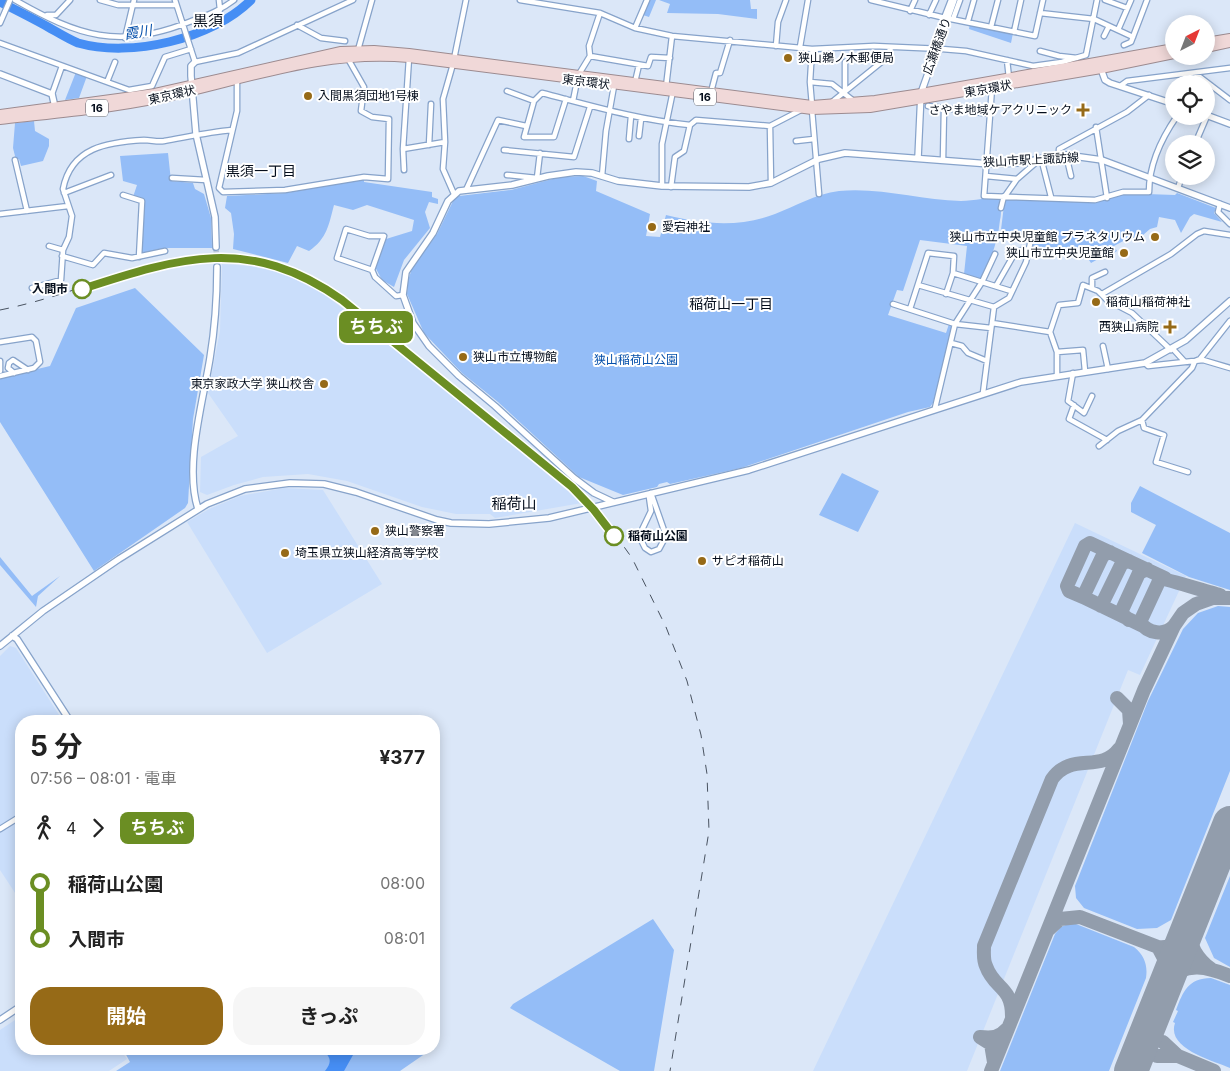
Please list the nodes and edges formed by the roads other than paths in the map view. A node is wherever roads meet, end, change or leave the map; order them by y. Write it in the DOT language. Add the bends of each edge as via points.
graph roads {
  1 [pos="10,0"];
  2 [pos="15,0"];
  3 [pos="70,0"];
  4 [pos="100,0"];
  5 [pos="219,0"];
  6 [pos="234,0"];
  7 [pos="353,0"];
  8 [pos="372,0"];
  9 [pos="466,0"];
  10 [pos="520,0"];
  11 [pos="648,0"];
  12 [pos="786,0"];
  13 [pos="808,0"];
  14 [pos="871,0"];
  15 [pos="895,0"];
  16 [pos="915,0"];
  17 [pos="936,0"];
  18 [pos="953,0"];
  19 [pos="960,0"];
  20 [pos="974,0"];
  21 [pos="998,0"];
  22 [pos="1021,0"];
  23 [pos="1043,0"];
  24 [pos="1097,0"];
  25 [pos="1105,0"];
  26 [pos="1130,0"];
  27 [pos="1147,0"];
  28 [pos="532,1"];
  29 [pos="133,3"];
  30 [pos="175,3"];
  31 [pos="891,6"];
  32 [pos="1127,8"];
  33 [pos="220,10"];
  34 [pos="910,11"];
  35 [pos="600,13"];
  36 [pos="1040,13"];
  37 [pos="46,15"];
  38 [pos="929,15"];
  39 [pos="948,19"];
  40 [pos="1094,19"];
  41 [pos="1,20"];
  42 [pos="968,21"];
  43 [pos="296,25"];
  44 [pos="184,26"];
  45 [pos="1109,26"];
  46 [pos="991,27"];
  47 [pos="635,28"];
  48 [pos="1118,30"];
  49 [pos="1014,32"];
  50 [pos="672,36"];
  51 [pos="1104,36"];
  52 [pos="1133,37"];
  53 [pos="126,38"];
  54 [pos="1230,38"];
  55 [pos="730,40"];
  56 [pos="1215,40"];
  57 [pos="345,41"];
  58 [pos="0,43"];
  59 [pos="1230,43"];
  60 [pos="776,46"];
  61 [pos="1124,46"];
  62 [pos="1215,46"];
  63 [pos="800,47"];
  64 [pos="812,48"];
  65 [pos="891,48"];
  66 [pos="936,48"];
  67 [pos="191,49"];
  68 [pos="358,50"];
  69 [pos="1165,50"];
  70 [pos="1040,51"];
  71 [pos="1165,55"];
  72 [pos="590,56"];
  73 [pos="348,57"];
  74 [pos="409,58"];
  75 [pos="670,58"];
  76 [pos="1080,58"];
  77 [pos="1007,60"];
  78 [pos="453,61"];
  79 [pos="115,62"];
  80 [pos="195,62"];
  81 [pos="845,62"];
  82 [pos="639,65"];
  83 [pos="62,66"];
  84 [pos="1100,66"];
  85 [pos="1230,68"];
  86 [pos="0,74"];
  87 [pos="1196,74"];
  88 [pos="578,78"];
  89 [pos="1009,78"];
  90 [pos="237,80"];
  91 [pos="107,82"];
  92 [pos="635,82"];
  93 [pos="810,82"];
  94 [pos="614,86"];
  95 [pos="1120,86"];
  96 [pos="192,87"];
  97 [pos="992,88"];
  98 [pos="671,89"];
  99 [pos="507,91"];
  100 [pos="711,92"];
  101 [pos="845,92"];
  102 [pos="52,94"];
  103 [pos="1149,95"];
  104 [pos="921,97"];
  105 [pos="566,99"];
  106 [pos="1230,100"];
  107 [pos="534,101"];
  108 [pos="572,101"];
  109 [pos="1165,101"];
  110 [pos="855,102"];
  111 [pos="431,104"];
  112 [pos="829,105"];
  113 [pos="928,106"];
  114 [pos="55,107"];
  115 [pos="590,107"];
  116 [pos="812,107"];
  117 [pos="944,109"];
  118 [pos="800,110"];
  119 [pos="609,112"];
  120 [pos="0,114"];
  121 [pos="990,114"];
  122 [pos="631,116"];
  123 [pos="642,119"];
  124 [pos="1215,119"];
  125 [pos="0,120"];
  126 [pos="666,122"];
  127 [pos="1230,124"];
  128 [pos="690,125"];
  129 [pos="1172,125"];
  130 [pos="526,126"];
  131 [pos="770,126"];
  132 [pos="1096,127"];
  133 [pos="232,130"];
  134 [pos="196,134"];
  135 [pos="639,136"];
  136 [pos="629,139"];
  137 [pos="814,139"];
  138 [pos="796,141"];
  139 [pos="445,142"];
  140 [pos="430,145"];
  141 [pos="402,149"];
  142 [pos="504,150"];
  143 [pos="540,153"];
  144 [pos="1066,155"];
  145 [pos="1059,156"];
  146 [pos="918,158"];
  147 [pos="1041,158"];
  148 [pos="15,160"];
  149 [pos="942,160"];
  150 [pos="1102,160"];
  151 [pos="816,161"];
  152 [pos="986,164"];
  153 [pos="404,170"];
  154 [pos="111,175"];
  155 [pos="507,175"];
  156 [pos="602,176"];
  157 [pos="986,176"];
  158 [pos="1071,176"];
  159 [pos="172,178"];
  160 [pos="537,178"];
  161 [pos="1149,178"];
  162 [pos="1017,179"];
  163 [pos="206,180"];
  164 [pos="771,183"];
  165 [pos="1179,185"];
  166 [pos="662,186"];
  167 [pos="671,187"];
  168 [pos="1178,188"];
  169 [pos="466,190"];
  170 [pos="64,193"];
  171 [pos="454,194"];
  172 [pos="819,194"];
  173 [pos="123,195"];
  174 [pos="1005,196"];
  175 [pos="1051,197"];
  176 [pos="1107,198"];
  177 [pos="1220,204"];
  178 [pos="68,206"];
  179 [pos="1001,208"];
  180 [pos="1230,208"];
  181 [pos="27,211"];
  182 [pos="0,214"];
  183 [pos="1230,224"];
  184 [pos="1032,235"];
  185 [pos="1230,235"];
  186 [pos="49,246"];
  187 [pos="216,247"];
  188 [pos="1029,249"];
  189 [pos="165,251"];
  190 [pos="62,253"];
  191 [pos="995,254"];
  192 [pos="138,258"];
  193 [pos="217,267"];
  194 [pos="372,270"];
  195 [pos="1105,272"];
  196 [pos="953,273"];
  197 [pos="982,282"];
  198 [pos="918,285"];
  199 [pos="996,286"];
  200 [pos="32,288"];
  201 [pos="1092,288"];
  202 [pos="1011,291"];
  203 [pos="946,294"];
  204 [pos="1102,294"];
  205 [pos="403,295"];
  206 [pos="970,301"];
  207 [pos="1230,301"];
  208 [pos="893,304"];
  209 [pos="994,307"];
  210 [pos="910,309"];
  211 [pos="1230,321"];
  212 [pos="955,324"];
  213 [pos="992,326"];
  214 [pos="1050,332"];
  215 [pos="1,342"];
  216 [pos="951,343"];
  217 [pos="1103,346"];
  218 [pos="1172,350"];
  219 [pos="1057,352"];
  220 [pos="0,361"];
  221 [pos="987,361"];
  222 [pos="1184,361"];
  223 [pos="1195,361"];
  224 [pos="1145,362"];
  225 [pos="1230,368"];
  226 [pos="1108,369"];
  227 [pos="28,370"];
  228 [pos="0,371"];
  229 [pos="1085,371"];
  230 [pos="14,373"];
  231 [pos="1073,373"];
  232 [pos="1056,375"];
  233 [pos="0,376"];
  234 [pos="983,393"];
  235 [pos="1092,396"];
  236 [pos="1074,405"];
  237 [pos="934,408"];
  238 [pos="1142,420"];
  239 [pos="1107,440"];
  240 [pos="1099,446"];
  241 [pos="1188,472"];
  242 [pos="651,493"];
  243 [pos="613,502"];
  244 [pos="198,509"];
  245 [pos="12,636"];
  246 [pos="0,646"];
  247 [pos="66,715"];
  248 [pos="15,820"];
  249 [pos="0,829"];
  250 [pos="15,1010"];
  251 [pos="0,1020"];
  1 -- 41 [label="street"];
  2 -- 37 [label="street"];
  3 -- 37 [label="street" via="56,15"];
  4 -- 29 [label="street"];
  5 -- 33 [label="street"];
  6 -- 33 [label="street"];
  7 -- 43 [label="street"];
  8 -- 68 [label="street"];
  9 -- 78 [label="street"];
  10 -- 28 [label="street"];
  11 -- 47 [label="street"];
  12 -- 60 [label="street" via="778,22"];
  13 -- 63 [label="street"];
  14 -- 31 [label="street"];
  15 -- 31 [label="street"];
  16 -- 34 [label="street"];
  17 -- 38 [label="street"];
  18 -- 39 [label="street"];
  18 -- 66 [label="street, 広瀬橋通り"];
  19 -- 39 [label="street"];
  20 -- 42 [label="street"];
  21 -- 46 [label="street"];
  22 -- 49 [label="street"];
  23 -- 36 [label="street"];
  24 -- 40 [label="street"];
  25 -- 32 [label="street"];
  26 -- 32 [label="street"];
  27 -- 52 [label="street"];
  28 -- 35 [label="street"];
  29 -- 30 [label="street"];
  29 -- 53 [label="street"];
  30 -- 44 [label="street"];
  31 -- 34 [label="street"];
  32 -- 48 [label="street"];
  33 -- 44 [label="street"];
  34 -- 38 [label="street"];
  35 -- 47 [label="street"];
  35 -- 72 [label="street" via="589,46"];
  36 -- 40 [label="street"];
  36 -- 49 [label="street" via="1035,36"];
  37 -- 53 [label="street" via="97,36"];
  38 -- 39 [label="street"];
  39 -- 42 [label="street"];
  40 -- 45 [label="street"];
  40 -- 76 [label="street" via="1089,47 1086,55"];
  42 -- 46 [label="street"];
  43 -- 57 [label="street" via="321,38"];
  43 -- 80 [label="street" via="232,56"];
  44 -- 53 [label="street"];
  44 -- 67 [label="street"];
  45 -- 48 [label="street"];
  45 -- 51 [label="street"];
  46 -- 49 [label="street"];
  47 -- 50 [label="street"];
  48 -- 52 [label="street"];
  50 -- 55 [label="street"];
  50 -- 75 [label="street"];
  52 -- 61 [label="street"];
  54 -- 56 [label="highway"];
  55 -- 60 [label="street"];
  55 -- 100 [label="street"];
  58 -- 83 [label="street"];
  59 -- 62 [label="highway"];
  60 -- 63 [label="street"];
  63 -- 64 [label="street"];
  64 -- 65 [label="street"];
  64 -- 93 [label="street"];
  65 -- 66 [label="street"];
  65 -- 101 [label="street" via="884,60"];
  66 -- 77 [label="street"];
  66 -- 104 [label="street, 広瀬橋通り"];
  67 -- 80 [label="street"];
  67 -- 91 [label="street" via="165,58 152,86 129,90"];
  68 -- 78 [label="highway, 東京環状 / 16" via="390,51"];
  68 -- 96 [label="highway, 東京環状 / 16" via="323,54"];
  69 -- 84 [label="highway, 東京環状 / 16"];
  70 -- 76 [label="street"];
  71 -- 84 [label="highway, 東京環状 / 16"];
  72 -- 82 [label="street"];
  72 -- 88 [label="street"];
  73 -- 74 [label="highway, 東京環状 / 16"];
  73 -- 90 [label="highway, 東京環状 / 16"];
  73 -- 133 [label="street" via="364,87 361,111 389,120 388,179 364,177 285,190 222,192 219,188"];
  74 -- 78 [label="highway, 東京環状 / 16"];
  74 -- 141 [label="street"];
  75 -- 82 [label="street" via="651,57 648,66"];
  75 -- 98 [label="street"];
  76 -- 77 [label="street" via="1033,66"];
  77 -- 89 [label="street"];
  78 -- 88 [label="highway, 東京環状 / 16"];
  78 -- 139 [label="street" via="443,99"];
  79 -- 91 [label="street"];
  80 -- 96 [label="street" via="191,66"];
  81 -- 101 [label="street"];
  82 -- 92 [label="street"];
  83 -- 91 [label="street"];
  83 -- 102 [label="street"];
  84 -- 89 [label="highway, 東京環状 / 16"];
  84 -- 95 [label="street" via="1107,82"];
  84 -- 97 [label="highway, 東京環状 / 16"];
  85 -- 87 [label="street"];
  86 -- 102 [label="street"];
  87 -- 95 [label="street" via="1127,81"];
  87 -- 106 [label="street"];
  88 -- 92 [label="highway, 東京環状 / 16"];
  88 -- 94 [label="highway, 東京環状 / 16"];
  88 -- 108 [label="street"];
  89 -- 104 [label="highway, 東京環状 / 16"];
  90 -- 96 [label="highway, 東京環状 / 16"];
  90 -- 133 [label="street" via="237,111"];
  92 -- 98 [label="highway, 東京環状 / 16"];
  93 -- 101 [label="street" via="832,84"];
  93 -- 116 [label="street"];
  94 -- 98 [label="highway, 東京環状 / 16"];
  94 -- 119 [label="street"];
  95 -- 103 [label="street"];
  96 -- 114 [label="highway, 東京環状 / 16"];
  96 -- 125 [label="highway, 東京環状 / 16" via="116,106"];
  96 -- 134 [label="street"];
  97 -- 104 [label="highway, 東京環状 / 16"];
  97 -- 121 [label="street"];
  98 -- 100 [label="highway, 東京環状 / 16"];
  98 -- 118 [label="highway, 東京環状 / 16"];
  98 -- 126 [label="street"];
  99 -- 107 [label="street"];
  100 -- 116 [label="highway, 東京環状 / 16"];
  101 -- 110 [label="street"];
  101 -- 112 [label="street"];
  102 -- 114 [label="street"];
  103 -- 109 [label="street"];
  103 -- 132 [label="street" via="1127,112"];
  104 -- 110 [label="highway, 東京環状 / 16"];
  104 -- 116 [label="highway, 東京環状 / 16" via="870,108"];
  104 -- 146 [label="street"];
  105 -- 107 [label="street" via="542,93"];
  105 -- 108 [label="street"];
  105 -- 130 [label="street" via="554,136 524,137"];
  107 -- 130 [label="street"];
  108 -- 115 [label="street"];
  110 -- 112 [label="highway, 東京環状 / 16"];
  111 -- 140 [label="street"];
  112 -- 116 [label="highway, 東京環状 / 16"];
  113 -- 117 [label="street"];
  114 -- 120 [label="highway, 東京環状 / 16"];
  115 -- 119 [label="street"];
  115 -- 143 [label="street" via="574,157"];
  116 -- 118 [label="highway, 東京環状 / 16"];
  116 -- 137 [label="street"];
  117 -- 121 [label="street"];
  117 -- 149 [label="street"];
  118 -- 131 [label="street"];
  119 -- 122 [label="street"];
  119 -- 156 [label="street"];
  121 -- 152 [label="street"];
  122 -- 123 [label="street"];
  122 -- 136 [label="street"];
  123 -- 126 [label="street"];
  123 -- 135 [label="street"];
  124 -- 127 [label="street"];
  126 -- 128 [label="street"];
  126 -- 166 [label="street" via="662,144"];
  128 -- 131 [label="street" via="696,120"];
  128 -- 167 [label="street" via="684,151 674,157"];
  129 -- 161 [label="street"];
  130 -- 169 [label="street" via="498,120"];
  131 -- 164 [label="street"];
  132 -- 145 [label="street" via="1059,150"];
  132 -- 150 [label="street"];
  133 -- 134 [label="street"];
  134 -- 163 [label="street"];
  134 -- 170 [label="street" via="92,148 75,164 64,184"];
  137 -- 138 [label="street"];
  137 -- 151 [label="street"];
  139 -- 140 [label="street"];
  139 -- 171 [label="street" via="443,169"];
  140 -- 141 [label="street"];
  141 -- 153 [label="street"];
  142 -- 143 [label="street"];
  143 -- 160 [label="street"];
  144 -- 145 [label="street, 狭山市駅上諏訪線"];
  144 -- 150 [label="street, 狭山市駅上諏訪線"];
  144 -- 158 [label="street"];
  145 -- 147 [label="street, 狭山市駅上諏訪線"];
  146 -- 149 [label="street, 狭山市駅上諏訪線"];
  146 -- 151 [label="street, 狭山市駅上諏訪線" via="855,152"];
  147 -- 152 [label="street, 狭山市駅上諏訪線"];
  147 -- 162 [label="street"];
  147 -- 175 [label="street"];
  148 -- 181 [label="street"];
  149 -- 152 [label="street, 狭山市駅上諏訪線"];
  150 -- 161 [label="street, 狭山市駅上諏訪線"];
  150 -- 176 [label="street"];
  151 -- 164 [label="street, 狭山市駅上諏訪線"];
  151 -- 172 [label="street"];
  152 -- 157 [label="street"];
  154 -- 170 [label="street"];
  155 -- 160 [label="street"];
  156 -- 160 [label="street, 狭山市駅上諏訪線" via="576,172"];
  156 -- 166 [label="street, 狭山市駅上諏訪線"];
  157 -- 162 [label="street"];
  157 -- 174 [label="street" via="984,196"];
  159 -- 163 [label="street"];
  160 -- 169 [label="street, 狭山市駅上諏訪線" via="512,185"];
  161 -- 168 [label="street, 狭山市駅上諏訪線"];
  161 -- 176 [label="street" via="1149,192 1122,192"];
  162 -- 174 [label="street"];
  163 -- 187 [label="street" via="215,217"];
  164 -- 167 [label="street, 狭山市駅上諏訪線" via="749,187"];
  165 -- 168 [label="street"];
  166 -- 167 [label="street, 狭山市駅上諏訪線"];
  168 -- 177 [label="street, 狭山市駅上諏訪線"];
  169 -- 171 [label="street, 狭山市駅上諏訪線"];
  170 -- 178 [label="street"];
  171 -- 205 [label="street" via="433,233 410,264 403,283"];
  173 -- 192 [label="street" via="142,201"];
  174 -- 175 [label="street"];
  174 -- 179 [label="street"];
  175 -- 176 [label="street"];
  177 -- 180 [label="street, 狭山市駅上諏訪線"];
  177 -- 183 [label="street" via="1220,216"];
  178 -- 181 [label="street"];
  178 -- 190 [label="street" via="72,216 69,237"];
  181 -- 182 [label="street"];
  184 -- 188 [label="street"];
  185 -- 204 [label="street" via="1204,231 1197,234 1171,254"];
  186 -- 190 [label="street"];
  188 -- 199 [label="street" via="1016,252"];
  188 -- 202 [label="street"];
  189 -- 192 [label="street"];
  190 -- 192 [label="street" via="93,265 104,253"];
  190 -- 200 [label="street" via="61,280"];
  191 -- 197 [label="street"];
  193 -- 244 [label="street" via="215,324 196,440 194,490"];
  194 -- 194 [label="street" via="337,258 346,230 384,236"];
  194 -- 205 [label="street" via="375,277 396,296"];
  195 -- 201 [label="street" via="1092,278"];
  196 -- 197 [label="street"];
  196 -- 198 [label="street" via="954,256 928,253"];
  196 -- 203 [label="street"];
  197 -- 199 [label="street"];
  197 -- 206 [label="street"];
  198 -- 203 [label="street"];
  198 -- 210 [label="street"];
  199 -- 202 [label="street"];
  201 -- 204 [label="street"];
  201 -- 214 [label="street" via="1083,285 1078,303 1059,305"];
  202 -- 209 [label="street" via="1009,298"];
  203 -- 206 [label="street"];
  204 -- 218 [label="street" via="1132,313"];
  205 -- 243 [label="street" via="418,331 444,362 574,478"];
  206 -- 209 [label="street"];
  206 -- 212 [label="street"];
  207 -- 218 [label="street"];
  208 -- 210 [label="street"];
  209 -- 213 [label="street"];
  210 -- 212 [label="street"];
  211 -- 223 [label="street"];
  212 -- 213 [label="street"];
  212 -- 216 [label="street"];
  213 -- 214 [label="street"];
  213 -- 221 [label="street"];
  214 -- 219 [label="street"];
  215 -- 227 [label="street" via="28,336 33,338 40,362"];
  216 -- 221 [label="street"];
  216 -- 237 [label="street"];
  217 -- 226 [label="street"];
  218 -- 222 [label="street"];
  218 -- 224 [label="street"];
  219 -- 229 [label="street" via="1083,350"];
  219 -- 232 [label="street"];
  220 -- 228 [label="street"];
  221 -- 234 [label="street"];
  222 -- 223 [label="street"];
  222 -- 224 [label="street" via="1148,366"];
  223 -- 225 [label="street" via="1203,360"];
  223 -- 238 [label="street"];
  224 -- 226 [label="street"];
  226 -- 229 [label="street"];
  227 -- 230 [label="street"];
  227 -- 230 [label="street" via="14,360 8,368"];
  229 -- 231 [label="street"];
  230 -- 233 [label="street"];
  231 -- 232 [label="street"];
  231 -- 236 [label="street" via="1068,401"];
  232 -- 234 [label="street"];
  234 -- 237 [label="street"];
  235 -- 236 [label="street" via="1084,413"];
  236 -- 239 [label="street" via="1069,419"];
  237 -- 242 [label="street" via="762,466"];
  238 -- 239 [label="street"];
  238 -- 241 [label="street" via="1144,428 1164,434 1156,462"];
  239 -- 240 [label="street"];
  242 -- 242 [label="street" via="666,536 658,549 651,552 644,548 639,536 651,511"];
  242 -- 243 [label="street"];
  243 -- 244 [label="street" via="533,520 451,523 347,489 309,483 245,489"];
  244 -- 245 [label="street" via="67,594"];
  245 -- 246 [label="street"];
  245 -- 247 [label="street"];
  248 -- 249 [label="street"];
  250 -- 251 [label="street"];
}
